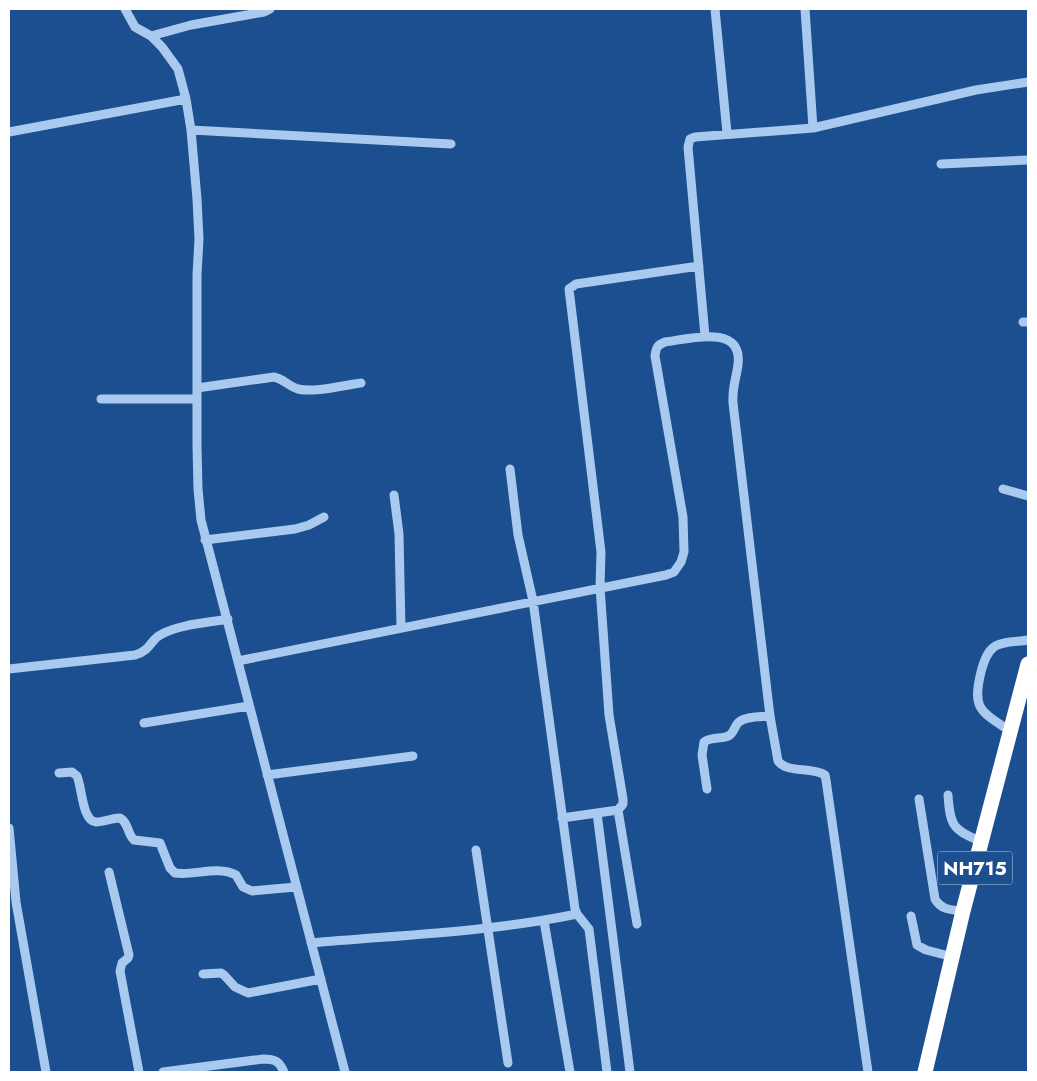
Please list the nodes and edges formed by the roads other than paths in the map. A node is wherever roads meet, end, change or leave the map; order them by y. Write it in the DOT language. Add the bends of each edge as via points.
graph roads {
  1 [pos="125,9"];
  2 [pos="270,9"];
  3 [pos="715,9"];
  4 [pos="805,9"];
  5 [pos="151,36"];
  6 [pos="1028,82"];
  7 [pos="186,99"];
  8 [pos="813,128"];
  9 [pos="191,130"];
  10 [pos="9,132"];
  11 [pos="727,133"];
  12 [pos="451,144"];
  13 [pos="1028,160"];
  14 [pos="941,164"];
  15 [pos="699,266"];
  16 [pos="705,336"];
  17 [pos="361,383"];
  18 [pos="197,388"];
  19 [pos="101,399"];
  20 [pos="197,399"];
  21 [pos="510,469"];
  22 [pos="1003,490"];
  23 [pos="394,495"];
  24 [pos="1028,496"];
  25 [pos="324,516"];
  26 [pos="205,540"];
  27 [pos="600,587"];
  28 [pos="533,601"];
  29 [pos="228,619"];
  30 [pos="402,628"];
  31 [pos="1028,640"];
  32 [pos="238,661"];
  33 [pos="1028,664"];
  34 [pos="9,669"];
  35 [pos="249,706"];
  36 [pos="770,716"];
  37 [pos="144,723"];
  38 [pos="1010,731"];
  39 [pos="413,756"];
  40 [pos="59,773"];
  41 [pos="267,775"];
  42 [pos="707,790"];
  43 [pos="948,795"];
  44 [pos="919,799"];
  45 [pos="618,810"];
  46 [pos="597,813"];
  47 [pos="562,818"];
  48 [pos="9,828"];
  49 [pos="982,842"];
  50 [pos="476,850"];
  51 [pos="109,872"];
  52 [pos="296,887"];
  53 [pos="963,911"];
  54 [pos="577,914"];
  55 [pos="911,916"];
  56 [pos="544,921"];
  57 [pos="638,924"];
  58 [pos="488,927"];
  59 [pos="311,943"];
  60 [pos="953,957"];
  61 [pos="204,974"];
  62 [pos="321,979"];
  63 [pos="508,1063"];
  64 [pos="46,1072"];
  65 [pos="139,1072"];
  66 [pos="163,1072"];
  67 [pos="284,1072"];
  68 [pos="345,1072"];
  69 [pos="570,1072"];
  70 [pos="607,1072"];
  71 [pos="630,1072"];
  72 [pos="868,1072"];
  73 [pos="924,1072"];
  1 -- 5 [label="street" via="135,27"];
  2 -- 5 [label="street"];
  3 -- 11 [label="street"];
  4 -- 8 [label="street"];
  5 -- 7 [label="street" via="178,69"];
  6 -- 8 [label="street" via="976,90"];
  7 -- 9 [label="street"];
  7 -- 10 [label="street"];
  8 -- 11 [label="street"];
  9 -- 12 [label="street"];
  9 -- 18 [label="street" via="199,239"];
  11 -- 15 [label="street" via="695,137 690,139 688,147"];
  13 -- 14 [label="street"];
  15 -- 16 [label="street"];
  15 -- 27 [label="street" via="576,284 569,289 601,552"];
  16 -- 27 [label="street" via="659,344 655,356 683,517 684,552 681,562 674,572 666,575"];
  16 -- 36 [label="street" via="731,340 738,355 733,403"];
  17 -- 18 [label="street" via="300,389 274,377"];
  18 -- 20 [label="street"];
  19 -- 20 [label="street"];
  20 -- 26 [label="street" via="198,489"];
  21 -- 28 [label="street" via="518,535"];
  22 -- 24 [label="street"];
  23 -- 30 [label="street" via="399,534"];
  25 -- 26 [label="street" via="309,526 295,529"];
  26 -- 29 [label="street"];
  27 -- 28 [label="street"];
  27 -- 45 [label="street" via="610,715 624,799"];
  28 -- 30 [label="street"];
  28 -- 47 [label="street"];
  29 -- 32 [label="street"];
  29 -- 34 [label="street" via="170,630 154,639 144,652 135,655"];
  30 -- 32 [label="street"];
  31 -- 38 [label="street" via="994,647 982,668 976,690 978,704 983,711"];
  32 -- 35 [label="street"];
  33 -- 38 [label="highway, NH715"];
  35 -- 37 [label="street"];
  35 -- 41 [label="street"];
  36 -- 42 [label="street" via="742,720 732,734 704,742 702,755"];
  36 -- 72 [label="street" via="781,766 820,772 826,780"];
  38 -- 49 [label="highway, NH715"];
  39 -- 41 [label="street"];
  40 -- 52 [label="street" via="72,772 78,776 85,812 90,819 96,822 120,818 134,840 160,843 175,873 227,872 236,875 243,887 252,890"];
  41 -- 52 [label="street"];
  43 -- 49 [label="street" via="949,812 957,830"];
  44 -- 53 [label="street" via="935,899 940,906"];
  45 -- 46 [label="street"];
  45 -- 57 [label="street"];
  46 -- 47 [label="street"];
  46 -- 71 [label="street"];
  47 -- 54 [label="street"];
  48 -- 64 [label="street" via="16,902"];
  49 -- 53 [label="highway, NH715"];
  50 -- 58 [label="street"];
  51 -- 65 [label="street" via="129,955 120,971"];
  52 -- 59 [label="street"];
  53 -- 60 [label="highway, NH715"];
  54 -- 56 [label="street"];
  54 -- 70 [label="street" via="589,928"];
  55 -- 60 [label="street" via="917,946"];
  56 -- 58 [label="street"];
  56 -- 69 [label="street"];
  58 -- 59 [label="street"];
  58 -- 63 [label="street"];
  59 -- 62 [label="street"];
  60 -- 73 [label="highway, NH715"];
  61 -- 62 [label="street" via="221,973 244,993"];
  62 -- 68 [label="street"];
  66 -- 67 [label="street" via="263,1059 274,1059"];
}
